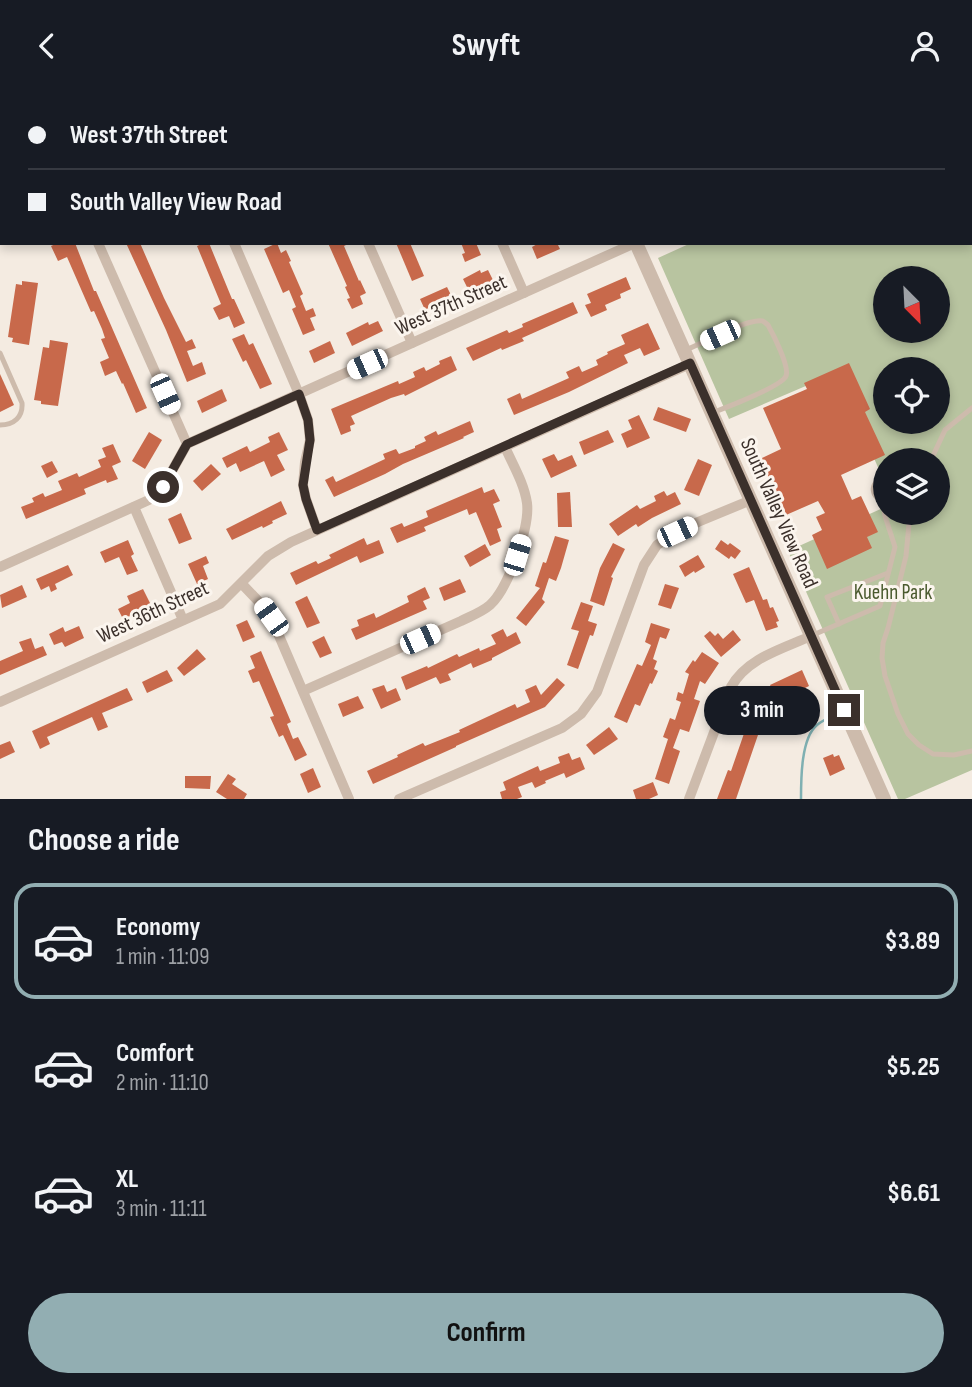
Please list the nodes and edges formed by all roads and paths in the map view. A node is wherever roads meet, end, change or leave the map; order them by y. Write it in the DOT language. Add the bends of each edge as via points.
graph roads {
  1 [pos="99,245"];
  2 [pos="235,245"];
  3 [pos="369,245"];
  4 [pos="503,245"];
  5 [pos="632,245"];
  6 [pos="637,245"];
  7 [pos="524,293"];
  8 [pos="412,344"];
  9 [pos="0,353"];
  10 [pos="688,357"];
  11 [pos="299,394"];
  12 [pos="972,408"];
  13 [pos="712,414"];
  14 [pos="0,425"];
  15 [pos="187,444"];
  16 [pos="505,447"];
  17 [pos="937,448"];
  18 [pos="751,501"];
  19 [pos="134,507"];
  20 [pos="888,525"];
  21 [pos="909,525"];
  22 [pos="317,530"];
  23 [pos="0,567"];
  24 [pos="888,572"];
  25 [pos="242,584"];
  26 [pos="183,620"];
  27 [pos="839,624"];
  28 [pos="811,636"];
  29 [pos="303,691"];
  30 [pos="0,702"];
  31 [pos="972,751"];
  32 [pos="349,799"];
  33 [pos="399,799"];
  34 [pos="688,799"];
  35 [pos="884,799"];
  1 -- 15 [label="street"];
  2 -- 11 [label="street"];
  3 -- 8 [label="street"];
  4 -- 7 [label="street"];
  5 -- 7 [label="street, West 37th Street"];
  6 -- 10 [label="street, South Valley View Road"];
  7 -- 8 [label="street, West 37th Street"];
  8 -- 11 [label="street, West 37th Street"];
  9 -- 14 [label="lane" via="23,411 10,424"];
  10 -- 13 [label="street, South Valley View Road"];
  10 -- 13 [label="lane" via="758,320 768,325 785,364 786,377 772,387"];
  10 -- 16 [label="street, West 36th Street"];
  11 -- 15 [label="street, West 37th Street"];
  11 -- 22 [label="street" via="310,440 303,485"];
  12 -- 17 [label="lane" via="945,430"];
  13 -- 18 [label="street, South Valley View Road"];
  15 -- 19 [label="street" via="158,494"];
  16 -- 22 [label="street, West 36th Street"];
  16 -- 29 [label="street" via="522,484 526,526 506,582 491,604"];
  18 -- 28 [label="street, South Valley View Road"];
  18 -- 33 [label="street" via="657,545 644,565 597,692 581,715 562,728"];
  19 -- 23 [label="street"];
  19 -- 26 [label="street"];
  20 -- 24 [label="lane" via="895,547"];
  21 -- 31 [label="lane" via="906,556 883,643 885,676 903,724 919,745 933,754"];
  22 -- 25 [label="street, West 36th Street" via="280,548"];
  24 -- 27 [label="lane" via="880,606"];
  24 -- 27 [label="lane" via="827,597"];
  25 -- 26 [label="street, West 36th Street" via="220,604"];
  25 -- 29 [label="street" via="271,617"];
  26 -- 30 [label="street, West 36th Street"];
  27 -- 28 [label="lane"];
  28 -- 34 [label="street" via="757,660 736,678"];
  28 -- 35 [label="street, South Valley View Road"];
  29 -- 32 [label="street"];
}
